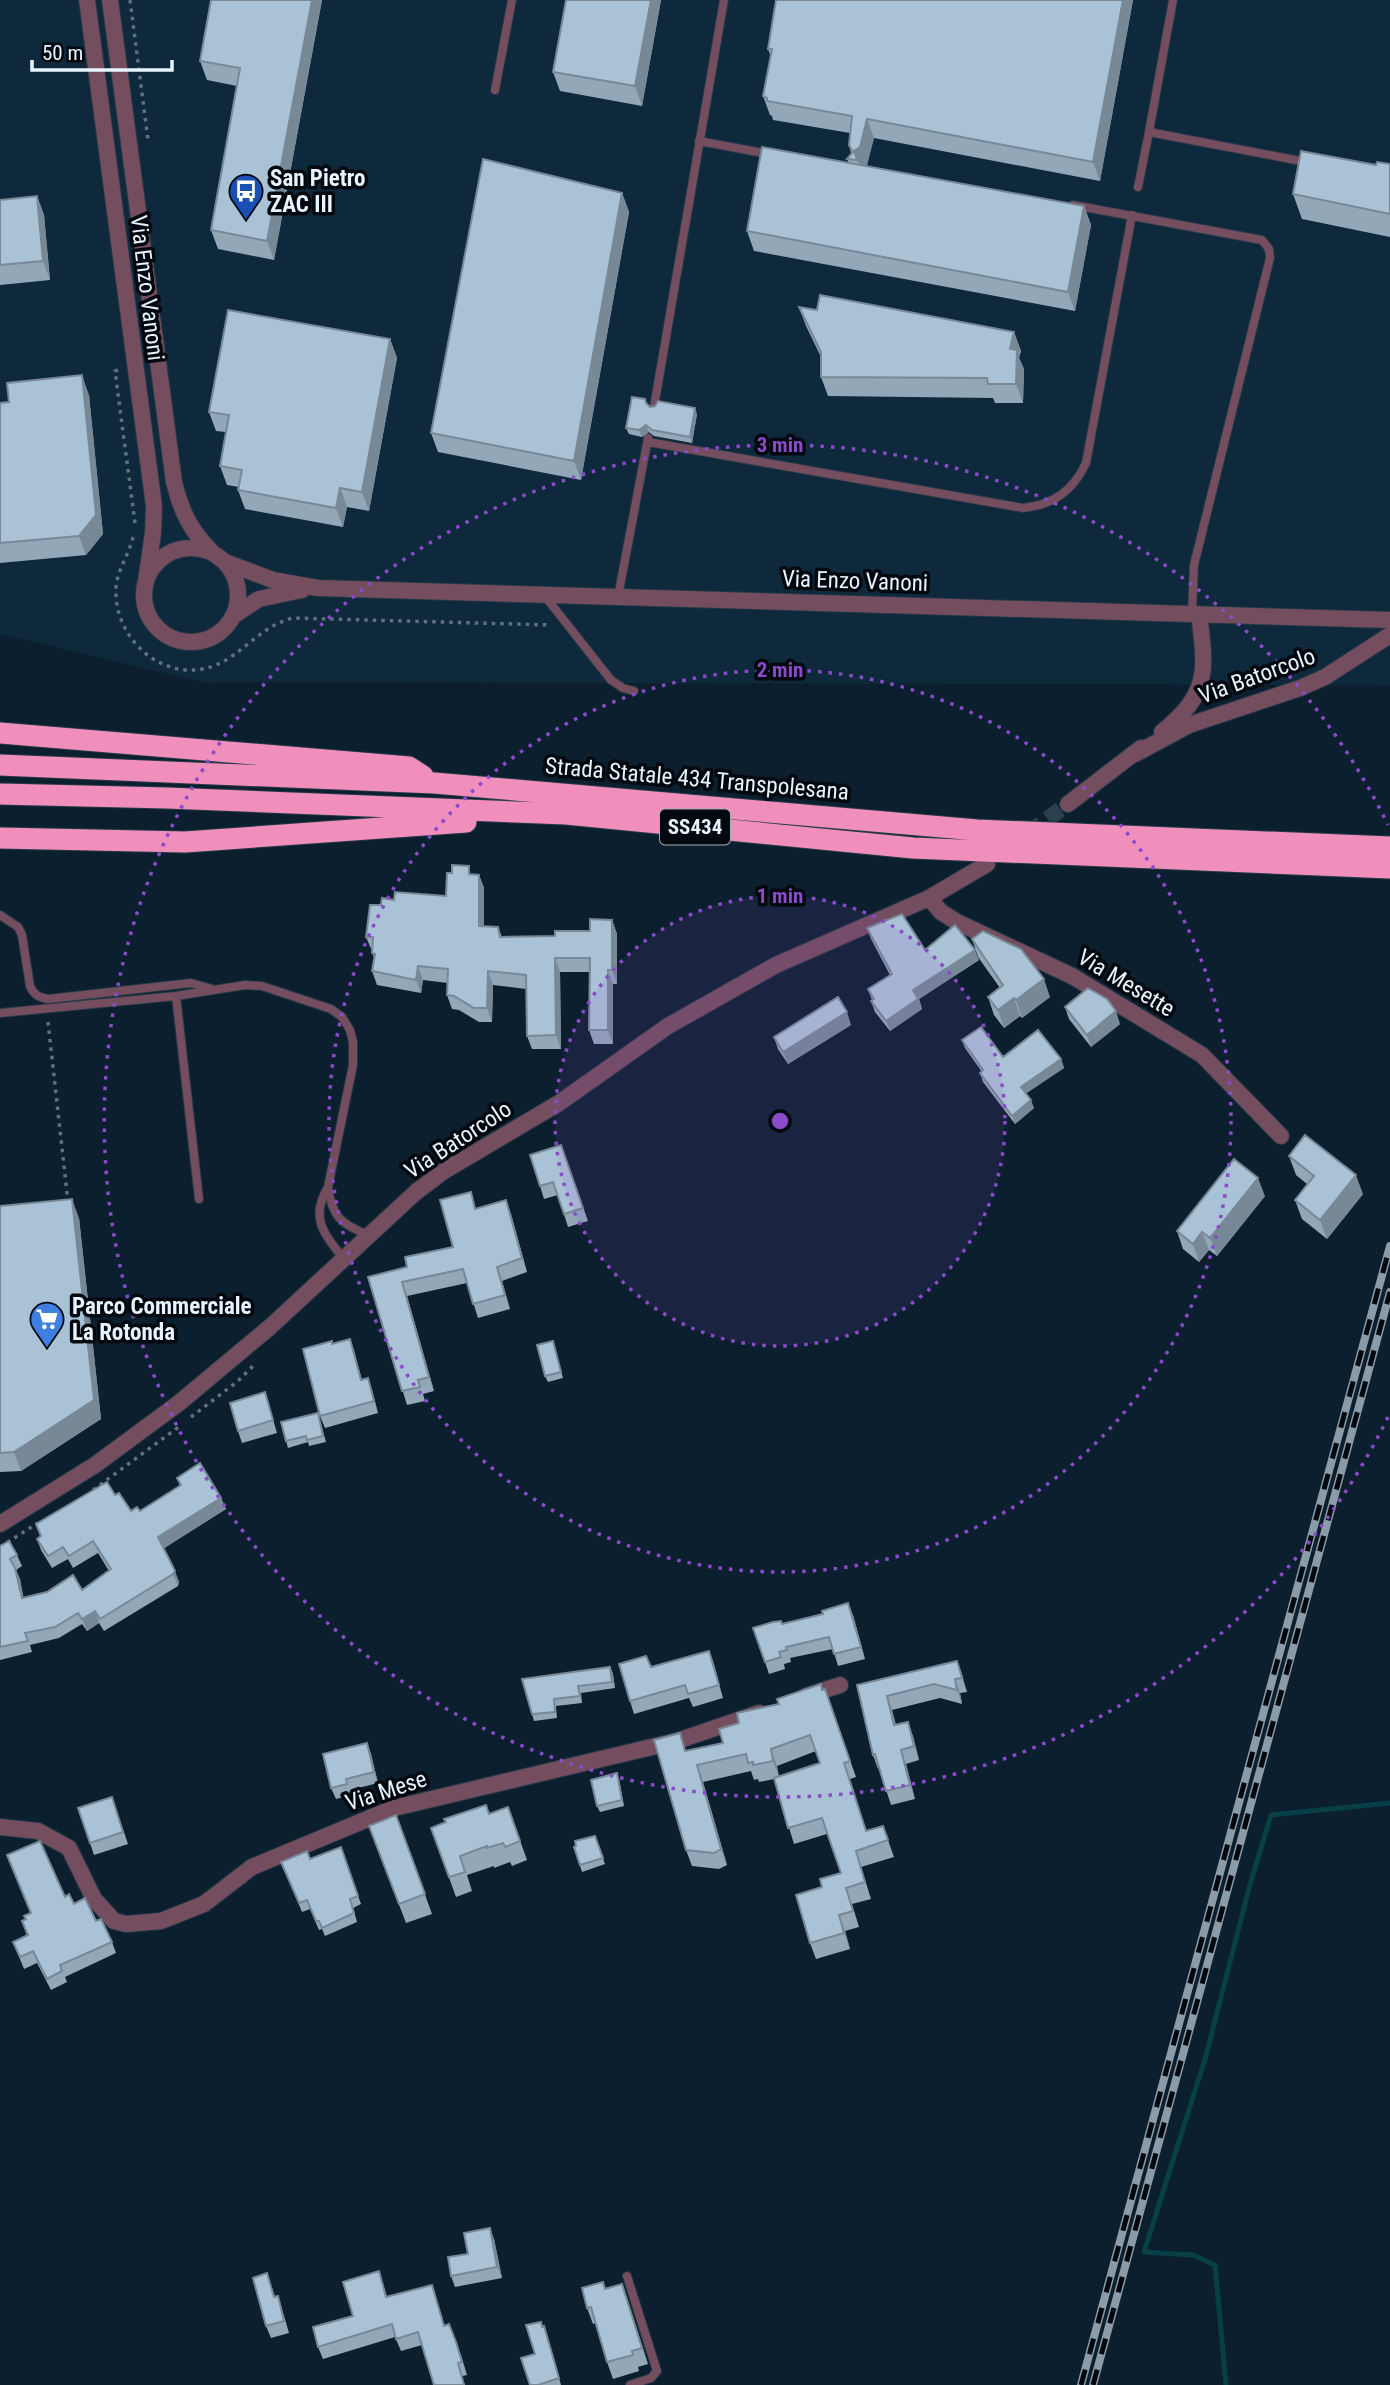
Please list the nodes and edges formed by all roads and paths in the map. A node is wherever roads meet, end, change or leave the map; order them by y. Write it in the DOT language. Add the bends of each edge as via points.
graph roads {
  1 [pos="87,0"];
  2 [pos="110,0"];
  3 [pos="512,0"];
  4 [pos="724,0"];
  5 [pos="1173,0"];
  6 [pos="495,90"];
  7 [pos="1149,132"];
  8 [pos="699,141"];
  9 [pos="776,156"];
  10 [pos="1301,161"];
  11 [pos="1138,187"];
  12 [pos="1066,204"];
  13 [pos="1132,215"];
  14 [pos="654,407"];
  15 [pos="219,557"];
  16 [pos="146,581"];
  17 [pos="318,588"];
  18 [pos="544,595"];
  19 [pos="618,597"];
  20 [pos="1195,614"];
  21 [pos="233,616"];
  22 [pos="1390,620"];
  23 [pos="1390,635"];
  24 [pos="634,691"];
  25 [pos="0,733"];
  26 [pos="1135,754"];
  27 [pos="0,765"];
  28 [pos="434,783"];
  29 [pos="0,794"];
  30 [pos="1068,804"];
  31 [pos="566,814"];
  32 [pos="0,838"];
  33 [pos="1390,847"];
  34 [pos="987,864"];
  35 [pos="1390,868"];
  36 [pos="929,898"];
  37 [pos="0,915"];
  38 [pos="214,990"];
  39 [pos="176,996"];
  40 [pos="46,1009"];
  41 [pos="0,1013"];
  42 [pos="1282,1136"];
  43 [pos="328,1186"];
  44 [pos="199,1199"];
  45 [pos="69,1211"];
  46 [pos="368,1235"];
  47 [pos="343,1258"];
  48 [pos="256,1363"];
  49 [pos="85,1495"];
  50 [pos="44,1520"];
  51 [pos="0,1524"];
  52 [pos="0,1547"];
  53 [pos="840,1685"];
  54 [pos="0,1827"];
  55 [pos="627,2276"];
  56 [pos="630,2385"];
  1 -- 16 [label="street, Via Enzo Vanoni" via="154,506"];
  2 -- 15 [label="street, Via Enzo Vanoni" via="174,482 187,523"];
  3 -- 6 [label="lane"];
  4 -- 8 [label="lane"];
  5 -- 7 [label="lane"];
  7 -- 10 [label="lane"];
  7 -- 11 [label="lane"];
  8 -- 9 [label="lane"];
  8 -- 14 [label="lane"];
  12 -- 13 [label="lane"];
  13 -- 19 [label="lane" via="1086,463 1080,476 1054,501 1023,508 648,440"];
  13 -- 20 [label="lane" via="1262,240 1269,249 1194,565"];
  15 -- 16 [label="street, Via Enzo Vanoni" via="201,549 174,551 162,558"];
  15 -- 17 [label="street, Via Enzo Vanoni" via="273,580"];
  15 -- 21 [label="street, Via Enzo Vanoni" via="237,586"];
  16 -- 21 [label="street, Via Enzo Vanoni" via="144,595 154,624 180,641 211,638"];
  17 -- 18 [label="street, Via Enzo Vanoni"];
  17 -- 21 [label="street, Via Enzo Vanoni" via="259,599"];
  18 -- 19 [label="street, Via Enzo Vanoni"];
  18 -- 24 [label="lane" via="611,680"];
  19 -- 20 [label="street, Via Enzo Vanoni"];
  20 -- 22 [label="street, Via Enzo Vanoni"];
  20 -- 26 [label="street, Via Batorcolo" via="1205,666 1200,685 1180,715"];
  23 -- 26 [label="street, Via Batorcolo" via="1325,677 1189,725"];
  25 -- 28 [label="highway" via="409,767"];
  26 -- 30 [label="street, Via Batorcolo"];
  27 -- 28 [label="highway, Strada Statale 434 Transpolesana / SS434"];
  28 -- 33 [label="highway, Strada Statale 434 Transpolesana / SS434" via="977,830"];
  29 -- 31 [label="highway, Strada Statale 434 Transpolesana / SS434"];
  31 -- 32 [label="highway" via="185,842"];
  31 -- 35 [label="highway, Strada Statale 434 Transpolesana / SS434" via="913,848"];
  34 -- 36 [label="street, Via Batorcolo"];
  36 -- 42 [label="street, Via Mesette" via="957,922 1072,976 1202,1055"];
  36 -- 46 [label="street, Via Batorcolo" via="776,965 668,1026 559,1103 444,1171"];
  37 -- 38 [label="lane" via="22,935 30,986 39,997 191,983"];
  38 -- 39 [label="lane"];
  38 -- 43 [label="lane" via="262,986 331,1009 350,1030 353,1065"];
  39 -- 40 [label="lane"];
  39 -- 44 [label="lane"];
  40 -- 41 [label="lane"];
  40 -- 45 [label="path"];
  43 -- 46 [label="lane" via="338,1219"];
  43 -- 47 [label="lane" via="319,1201 319,1215"];
  46 -- 47 [label="street, Via Batorcolo"];
  47 -- 51 [label="street, Via Batorcolo" via="179,1403 95,1465"];
  48 -- 49 [label="path" via="210,1404"];
  50 -- 52 [label="path"];
  53 -- 54 [label="street, Via Mese" via="677,1741 394,1808 252,1867 204,1904 161,1921 114,1921 94,1899 69,1848 38,1831"];
  55 -- 56 [label="lane" via="657,2371"];
}
